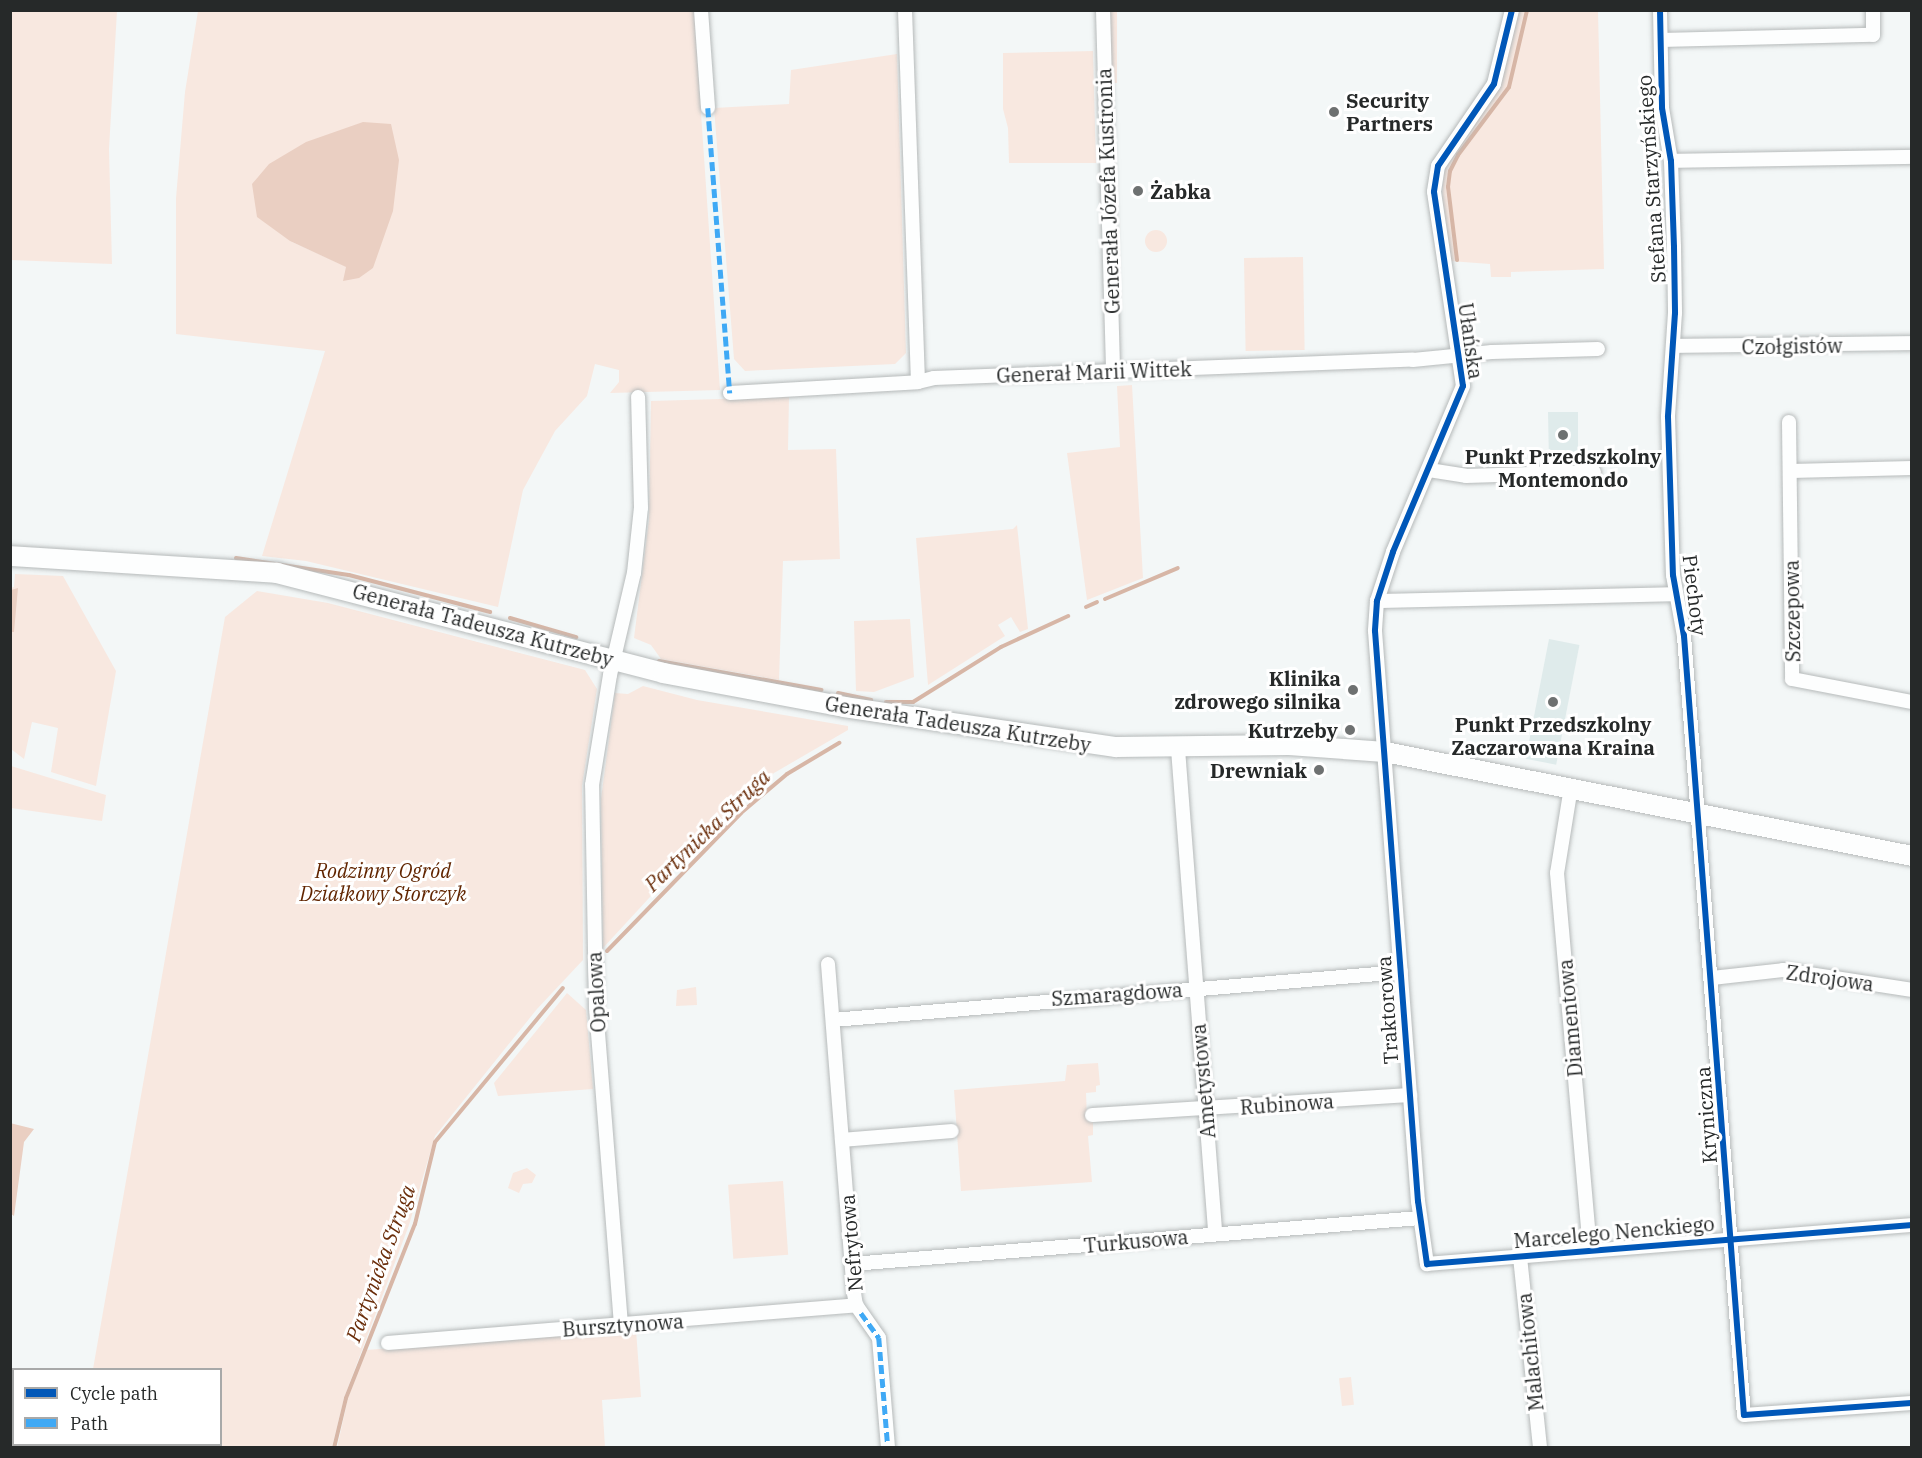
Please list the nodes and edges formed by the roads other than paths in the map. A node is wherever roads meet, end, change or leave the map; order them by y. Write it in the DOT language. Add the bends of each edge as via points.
graph roads {
  1 [pos="701,10"];
  2 [pos="905,10"];
  3 [pos="1103,10"];
  4 [pos="1512,10"];
  5 [pos="1660,10"];
  6 [pos="1873,10"];
  7 [pos="1661,40"];
  8 [pos="708,108"];
  9 [pos="1911,157"];
  10 [pos="1671,161"];
  11 [pos="1911,343"];
  12 [pos="1673,346"];
  13 [pos="1598,349"];
  14 [pos="1460,358"];
  15 [pos="1113,371"];
  16 [pos="918,382"];
  17 [pos="730,393"];
  18 [pos="638,397"];
  19 [pos="1788,422"];
  20 [pos="1911,468"];
  21 [pos="1429,470"];
  22 [pos="1791,471"];
  23 [pos="1594,472"];
  24 [pos="10,556"];
  25 [pos="1676,594"];
  26 [pos="1377,600"];
  27 [pos="613,660"];
  28 [pos="1911,702"];
  29 [pos="1178,749"];
  30 [pos="1385,752"];
  31 [pos="1571,786"];
  32 [pos="1697,812"];
  33 [pos="1911,856"];
  34 [pos="828,964"];
  35 [pos="1401,972"];
  36 [pos="1712,978"];
  37 [pos="1195,988"];
  38 [pos="1911,990"];
  39 [pos="833,1020"];
  40 [pos="1410,1095"];
  41 [pos="1205,1110"];
  42 [pos="1092,1115"];
  43 [pos="952,1131"];
  44 [pos="842,1140"];
  45 [pos="1420,1218"];
  46 [pos="1911,1225"];
  47 [pos="1215,1234"];
  48 [pos="1733,1239"];
  49 [pos="1590,1251"];
  50 [pos="1520,1257"];
  51 [pos="852,1264"];
  52 [pos="1427,1264"];
  53 [pos="856,1305"];
  54 [pos="621,1325"];
  55 [pos="388,1343"];
  56 [pos="1911,1403"];
  57 [pos="888,1448"];
  58 [pos="1540,1448"];
  1 -- 8 [label="street"];
  2 -- 16 [label="street"];
  3 -- 15 [label="street, Generała Józefa Kustronia"];
  4 -- 14 [label="street, Ułańska" via="1494,84 1441,159 1436,177 1444,270"];
  5 -- 7 [label="street, Stefana Starzyńskiego"];
  6 -- 7 [label="street" via="1873,35"];
  7 -- 10 [label="street, Stefana Starzyńskiego" via="1662,108"];
  9 -- 10 [label="street"];
  10 -- 12 [label="street, Stefana Starzyńskiego"];
  11 -- 12 [label="street, Czołgistów"];
  12 -- 25 [label="street, Piechoty" via="1668,417"];
  13 -- 14 [label="street, Generał Marii Wittek" via="1493,352"];
  14 -- 15 [label="street, Generał Marii Wittek"];
  14 -- 21 [label="street, Ułańska" via="1463,386"];
  15 -- 16 [label="street, Generał Marii Wittek" via="934,378"];
  16 -- 17 [label="street, Generał Marii Wittek"];
  18 -- 27 [label="street, Opalowa" via="638,545 628,611"];
  19 -- 22 [label="street, Szczepowa"];
  20 -- 22 [label="street"];
  21 -- 23 [label="street" via="1466,476"];
  21 -- 26 [label="street, Ułańska"];
  22 -- 28 [label="street, Szczepowa" via="1792,679"];
  24 -- 27 [label="street, Generała Tadeusza Kutrzeby" via="286,574"];
  25 -- 26 [label="street"];
  25 -- 32 [label="street, Piechoty" via="1684,636"];
  26 -- 30 [label="street, Ułańska" via="1375,631"];
  27 -- 29 [label="street, Generała Tadeusza Kutrzeby" via="733,687 996,732 1098,746"];
  27 -- 54 [label="street, Opalowa" via="592,785 592,848 596,1008"];
  29 -- 30 [label="street, Generała Tadeusza Kutrzeby" via="1289,745"];
  29 -- 37 [label="street, Ametystowa"];
  30 -- 31 [label="street, Generała Tadeusza Kutrzeby"];
  30 -- 35 [label="street, Traktorowa"];
  31 -- 32 [label="street, Generała Tadeusza Kutrzeby"];
  31 -- 49 [label="street, Diamentowa" via="1557,873"];
  32 -- 33 [label="street, Generała Tadeusza Kutrzeby"];
  32 -- 36 [label="street, Kryniczna"];
  34 -- 39 [label="street, Nefrytowa"];
  35 -- 37 [label="street, Szmaragdowa"];
  35 -- 40 [label="street, Traktorowa"];
  36 -- 38 [label="street, Zdrojowa" via="1783,970"];
  36 -- 48 [label="street, Kryniczna"];
  37 -- 39 [label="street, Szmaragdowa"];
  37 -- 41 [label="street, Ametystowa"];
  39 -- 44 [label="street, Nefrytowa"];
  40 -- 41 [label="street, Rubinowa"];
  40 -- 45 [label="street, Traktorowa"];
  41 -- 42 [label="street, Rubinowa"];
  41 -- 47 [label="street, Ametystowa"];
  43 -- 44 [label="street"];
  44 -- 51 [label="street, Nefrytowa"];
  45 -- 47 [label="street, Turkusowa"];
  45 -- 52 [label="street, Traktorowa"];
  46 -- 48 [label="street, Marcelego Nenckiego"];
  47 -- 51 [label="street, Turkusowa"];
  48 -- 49 [label="street, Marcelego Nenckiego"];
  48 -- 56 [label="street, Kryniczna" via="1744,1415"];
  49 -- 50 [label="street, Marcelego Nenckiego"];
  50 -- 52 [label="street, Marcelego Nenckiego"];
  50 -- 58 [label="street, Malachitowa"];
  51 -- 53 [label="street, Nefrytowa"];
  53 -- 54 [label="street, Bursztynowa"];
  53 -- 57 [label="street, Nefrytowa" via="879,1338"];
  54 -- 55 [label="street, Bursztynowa"];
}
